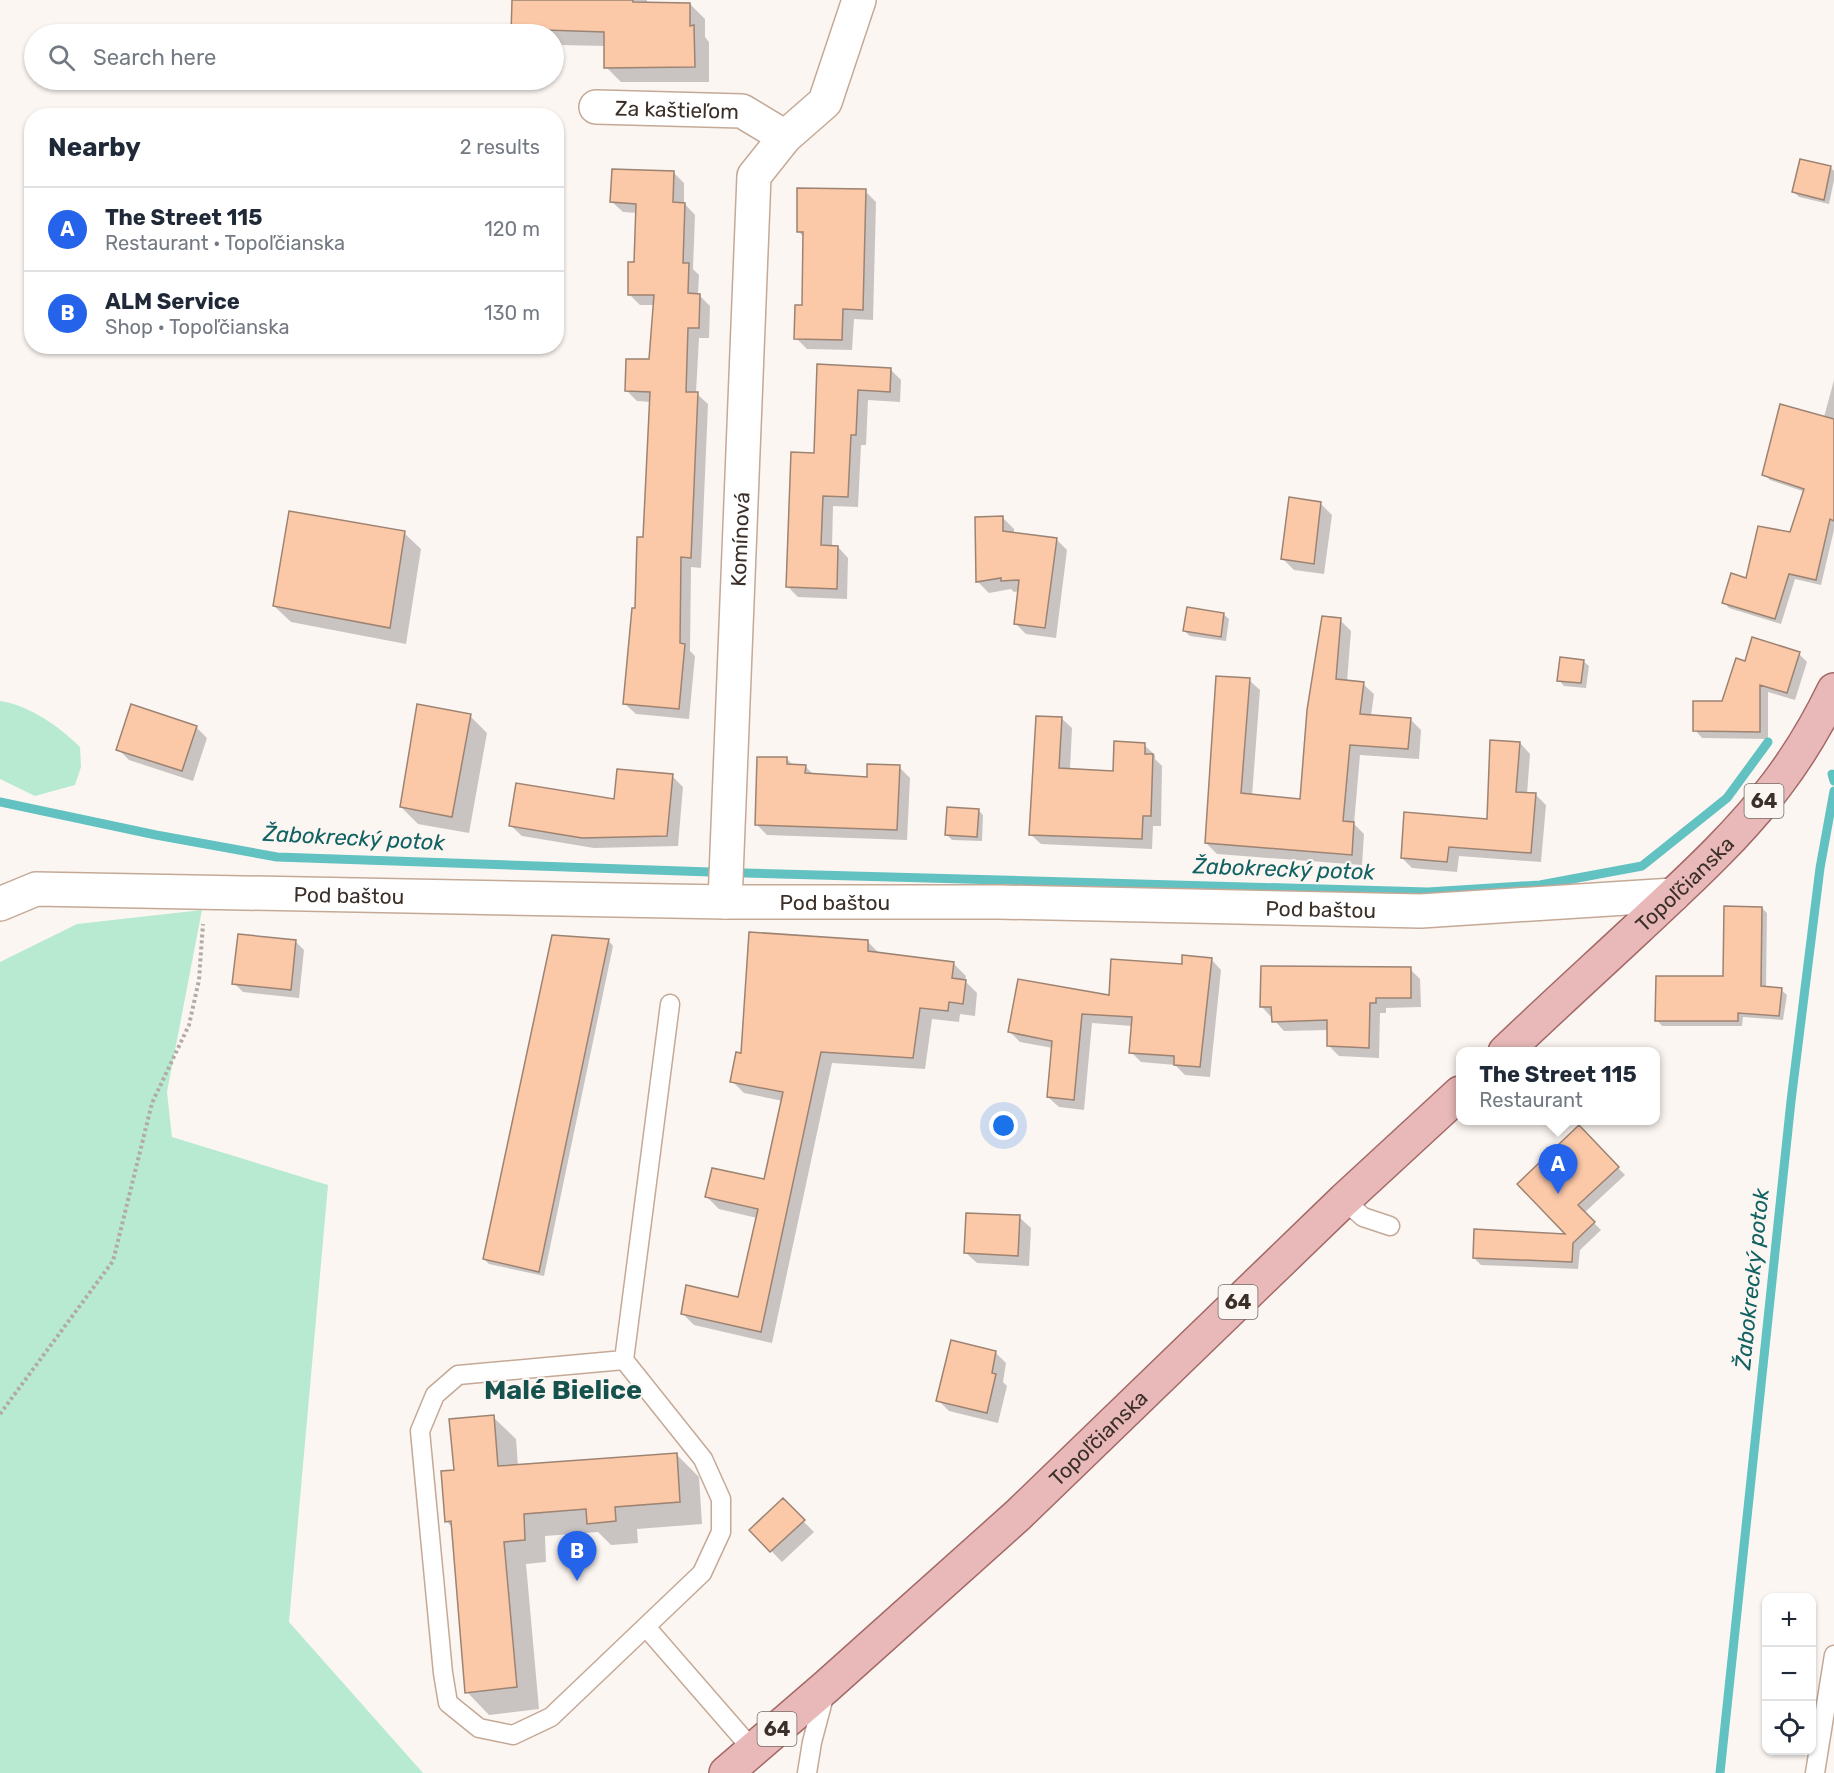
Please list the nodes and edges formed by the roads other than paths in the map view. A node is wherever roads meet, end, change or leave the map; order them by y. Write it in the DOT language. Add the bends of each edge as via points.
graph roads {
  1 [pos="859,0"];
  2 [pos="596,107"];
  3 [pos="785,137"];
  4 [pos="1834,690"];
  5 [pos="1673,895"];
  6 [pos="725,902"];
  7 [pos="0,904"];
  8 [pos="670,1004"];
  9 [pos="1510,1047"];
  10 [pos="1456,1098"];
  11 [pos="1344,1200"];
  12 [pos="1390,1226"];
  13 [pos="624,1360"];
  14 [pos="646,1627"];
  15 [pos="1834,1655"];
  16 [pos="827,1686"];
  17 [pos="1829,1717"];
  18 [pos="753,1750"];
  19 [pos="726,1773"];
  20 [pos="807,1773"];
  21 [pos="1815,1773"];
  1 -- 3 [label="street" via="825,102"];
  2 -- 3 [label="street, Za kaštieľom" via="742,111"];
  3 -- 6 [label="street, Komínová" via="754,176"];
  4 -- 5 [label="main road, Topoľčianska / 64" via="1777,784 1710,861"];
  5 -- 6 [label="street, Pod baštou" via="1421,911 999,902"];
  5 -- 9 [label="main road, Topoľčianska / 64"];
  6 -- 7 [label="street, Pod baštou" via="36,889"];
  8 -- 13 [label="lane"];
  10 -- 11 [label="main road, Topoľčianska / 64"];
  11 -- 12 [label="lane" via="1363,1217"];
  11 -- 16 [label="main road, Topoľčianska / 64" via="1018,1515"];
  13 -- 14 [label="lane" via="703,1459 721,1499 721,1532 702,1573"];
  13 -- 14 [label="lane" via="458,1375 435,1395 420,1431 448,1703 479,1728 513,1735 551,1717"];
  14 -- 18 [label="lane"];
  15 -- 17 [label="lane"];
  16 -- 18 [label="main road, Topoľčianska / 64"];
  16 -- 20 [label="lane"];
  17 -- 21 [label="lane"];
  18 -- 19 [label="main road, Topoľčianska / 64"];
}
